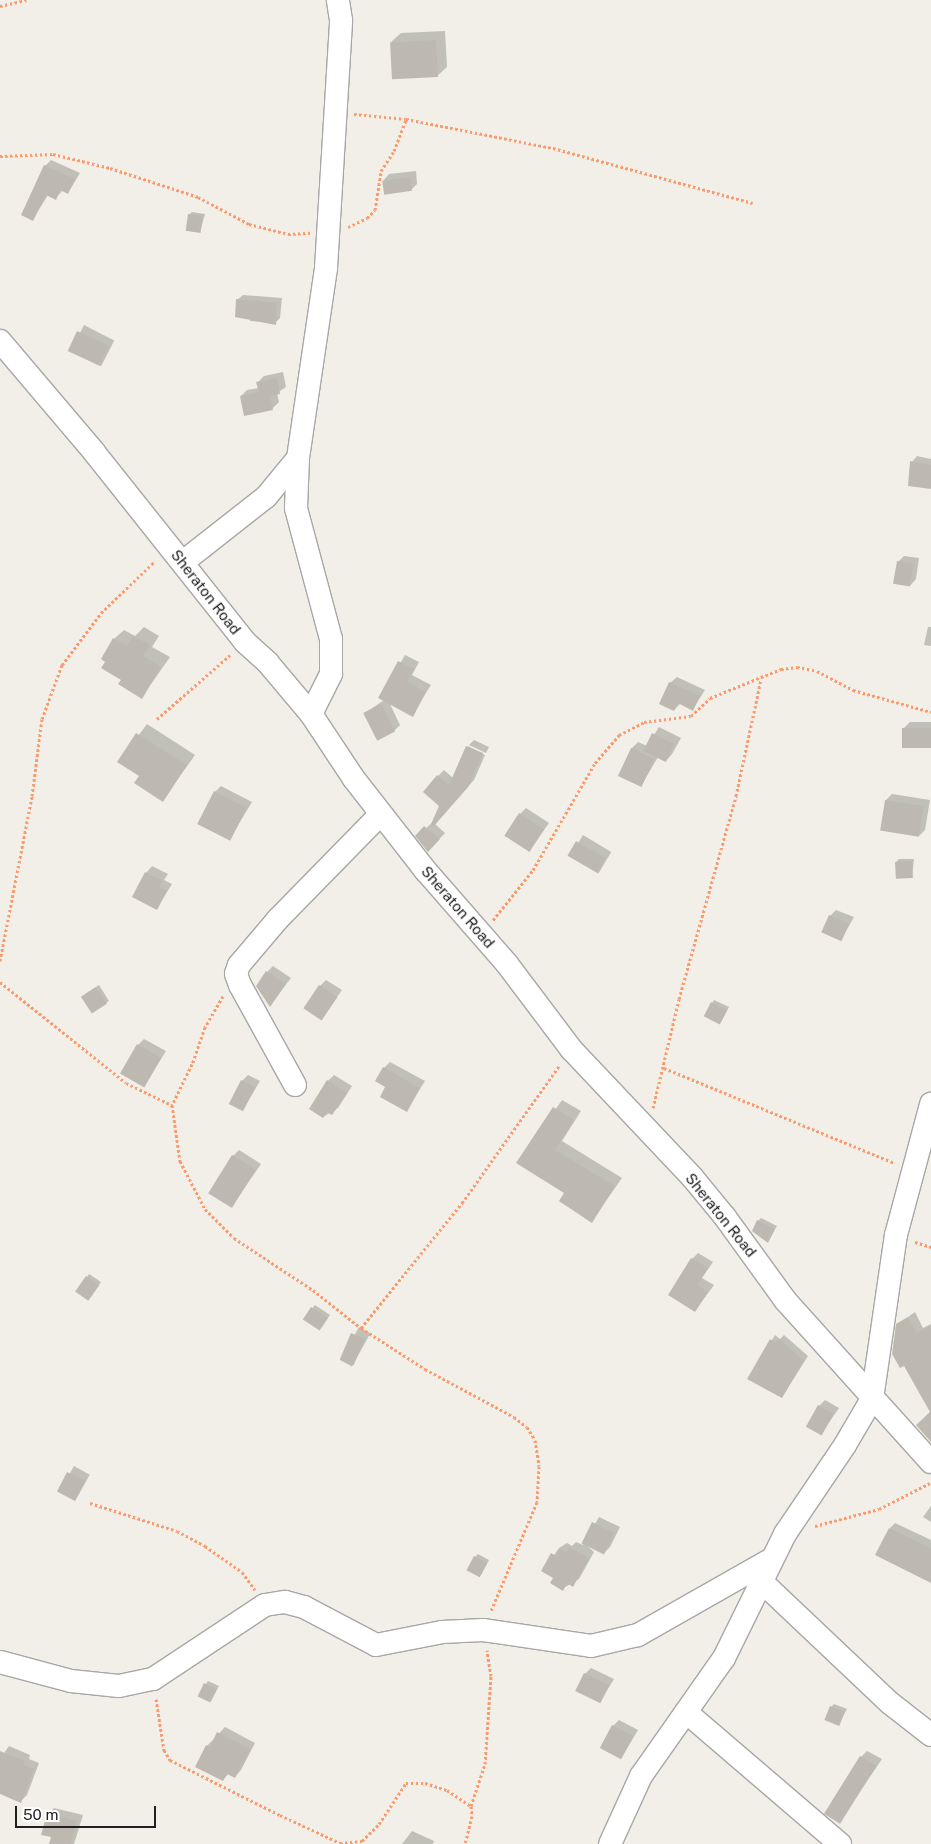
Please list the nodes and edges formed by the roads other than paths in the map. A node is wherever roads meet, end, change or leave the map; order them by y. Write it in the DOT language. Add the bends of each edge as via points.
graph roads {
  1 [pos="338,0"];
  2 [pos="0,340"];
  3 [pos="298,458"];
  4 [pos="177,555"];
  5 [pos="312,714"];
  6 [pos="381,814"];
  7 [pos="295,1085"];
  8 [pos="931,1104"];
  9 [pos="872,1399"];
  10 [pos="931,1462"];
  11 [pos="772,1559"];
  12 [pos="762,1582"];
  13 [pos="0,1662"];
  14 [pos="686,1712"];
  15 [pos="931,1735"];
  16 [pos="610,1844"];
  17 [pos="840,1844"];
  1 -- 3 [label="street" via="341,20 326,268"];
  2 -- 4 [label="street, Sheraton Road"];
  3 -- 4 [label="street" via="266,497"];
  3 -- 5 [label="street" via="296,508 331,639 331,674"];
  4 -- 5 [label="street, Sheraton Road" via="245,642 268,663"];
  5 -- 6 [label="street, Sheraton Road"];
  6 -- 7 [label="street" via="247,952 236,974"];
  6 -- 9 [label="street, Sheraton Road" via="571,1049 648,1128 725,1217 785,1300"];
  8 -- 9 [label="street" via="911,1169 896,1236"];
  9 -- 10 [label="street, Sheraton Road"];
  9 -- 11 [label="street"];
  11 -- 12 [label="street"];
  11 -- 13 [label="street" via="638,1635 592,1646 483,1630 442,1632 376,1645 304,1607 285,1602 266,1604 153,1679 118,1686 71,1682"];
  12 -- 14 [label="street" via="724,1658"];
  12 -- 15 [label="street" via="890,1703"];
  14 -- 16 [label="street" via="641,1776"];
  14 -- 17 [label="street"];
}
